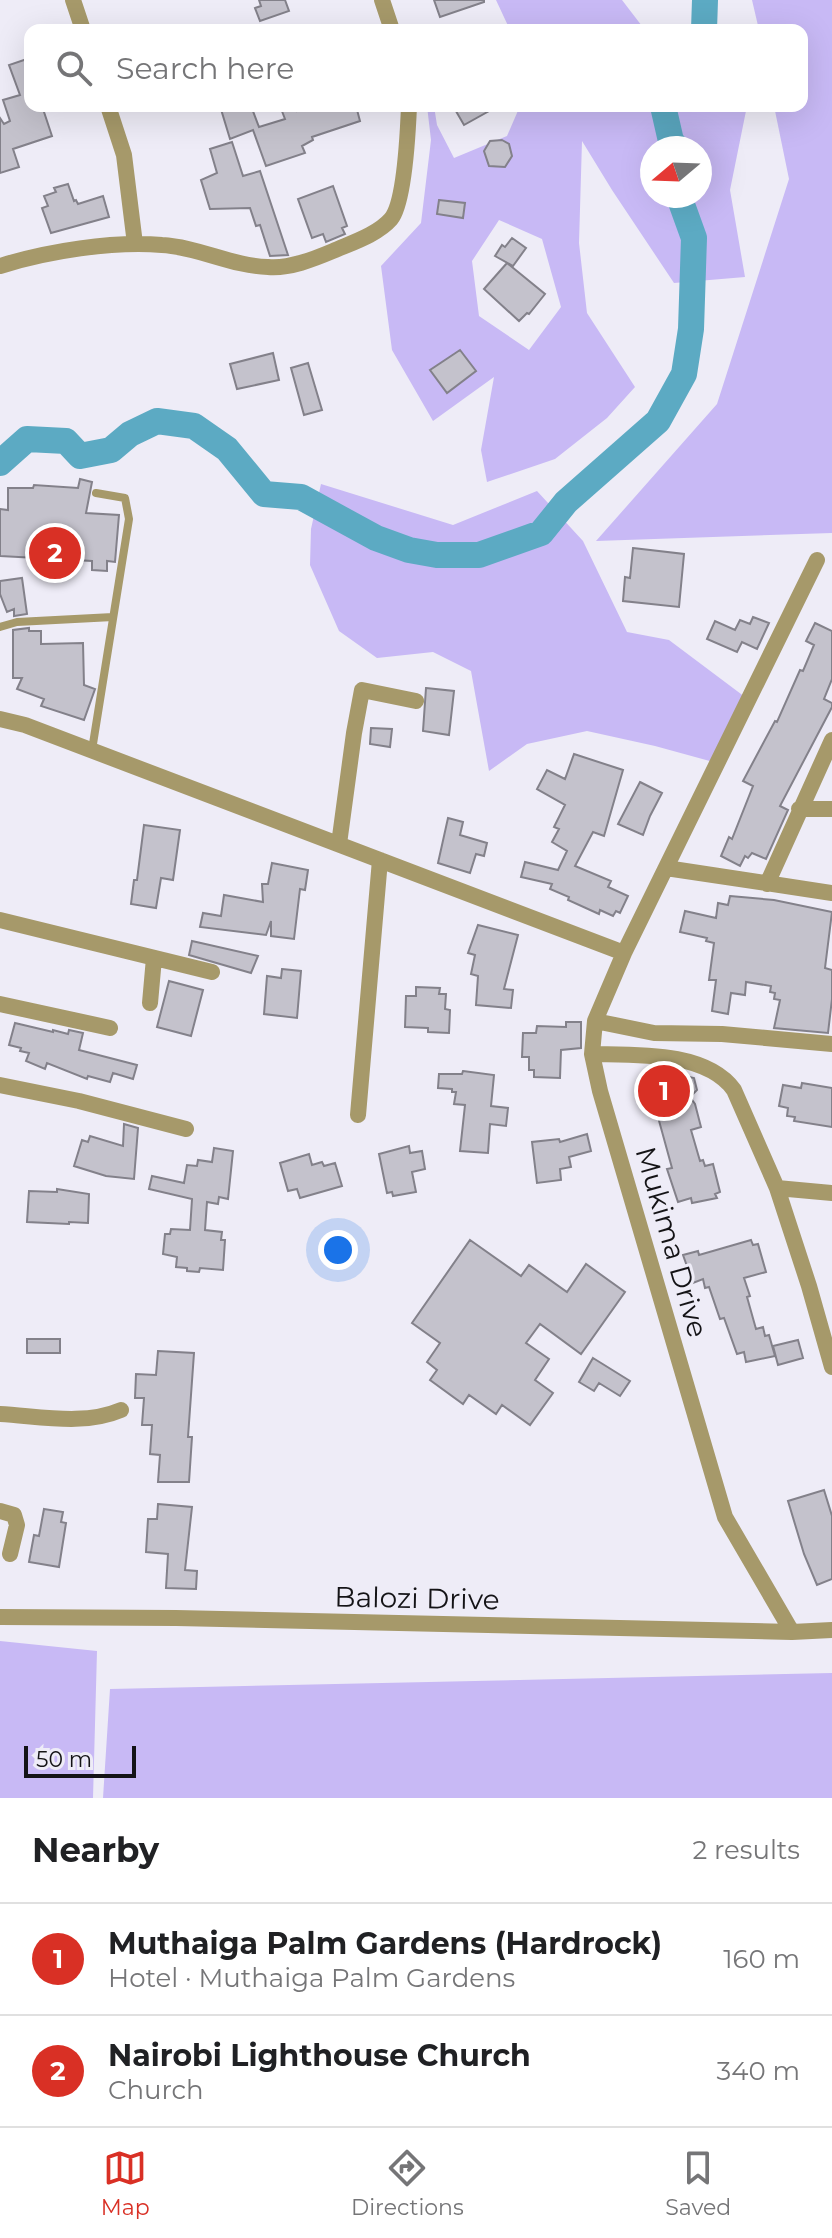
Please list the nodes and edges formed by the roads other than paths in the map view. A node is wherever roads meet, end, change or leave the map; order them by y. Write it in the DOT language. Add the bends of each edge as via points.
graph roads {
  1 [pos="73,0"];
  2 [pos="382,0"];
  3 [pos="81,24"];
  4 [pos="390,24"];
  5 [pos="110,112"];
  6 [pos="408,112"];
  7 [pos="135,244"];
  8 [pos="0,266"];
  9 [pos="96,493"];
  10 [pos="817,560"];
  11 [pos="113,617"];
  12 [pos="0,627"];
  13 [pos="416,701"];
  14 [pos="0,719"];
  15 [pos="832,740"];
  16 [pos="92,750"];
  17 [pos="799,809"];
  18 [pos="832,809"];
  19 [pos="339,844"];
  20 [pos="380,860"];
  21 [pos="666,868"];
  22 [pos="767,884"];
  23 [pos="832,893"];
  24 [pos="0,920"];
  25 [pos="624,953"];
  26 [pos="154,958"];
  27 [pos="212,972"];
  28 [pos="150,1003"];
  29 [pos="0,1004"];
  30 [pos="595,1021"];
  31 [pos="110,1028"];
  32 [pos="832,1044"];
  33 [pos="592,1054"];
  34 [pos="0,1085"];
  35 [pos="358,1115"];
  36 [pos="186,1129"];
  37 [pos="777,1188"];
  38 [pos="832,1193"];
  39 [pos="832,1367"];
  40 [pos="121,1410"];
  41 [pos="0,1414"];
  42 [pos="0,1511"];
  43 [pos="10,1554"];
  44 [pos="0,1617"];
  45 [pos="832,1630"];
  46 [pos="792,1632"];
  1 -- 3 [label="street"];
  2 -- 4 [label="street"];
  5 -- 7 [label="street" via="124,155"];
  6 -- 7 [label="street" via="397,207 391,219 358,240 269,268 187,248"];
  7 -- 8 [label="street"];
  9 -- 11 [label="lane" via="128,502"];
  10 -- 21 [label="street, Mukima Drive"];
  11 -- 12 [label="lane"];
  11 -- 16 [label="lane"];
  13 -- 19 [label="street" via="362,690"];
  14 -- 16 [label="street"];
  15 -- 17 [label="street"];
  16 -- 19 [label="street"];
  17 -- 18 [label="street"];
  17 -- 22 [label="street"];
  19 -- 20 [label="street"];
  20 -- 25 [label="street"];
  20 -- 35 [label="street"];
  21 -- 22 [label="street"];
  21 -- 25 [label="street, Mukima Drive"];
  22 -- 23 [label="street"];
  24 -- 26 [label="street"];
  25 -- 30 [label="street, Mukima Drive"];
  26 -- 27 [label="street"];
  26 -- 28 [label="street"];
  29 -- 31 [label="street"];
  30 -- 32 [label="street" via="654,1033"];
  30 -- 33 [label="street, Mukima Drive"];
  33 -- 37 [label="street" via="675,1058 727,1080"];
  33 -- 46 [label="street, Mukima Drive" via="725,1517"];
  34 -- 36 [label="street"];
  37 -- 38 [label="street"];
  37 -- 39 [label="street"];
  40 -- 41 [label="street" via="88,1419"];
  42 -- 43 [label="street" via="14,1515 17,1525"];
  44 -- 46 [label="street, Balozi Drive"];
  45 -- 46 [label="street, Balozi Drive"];
}
